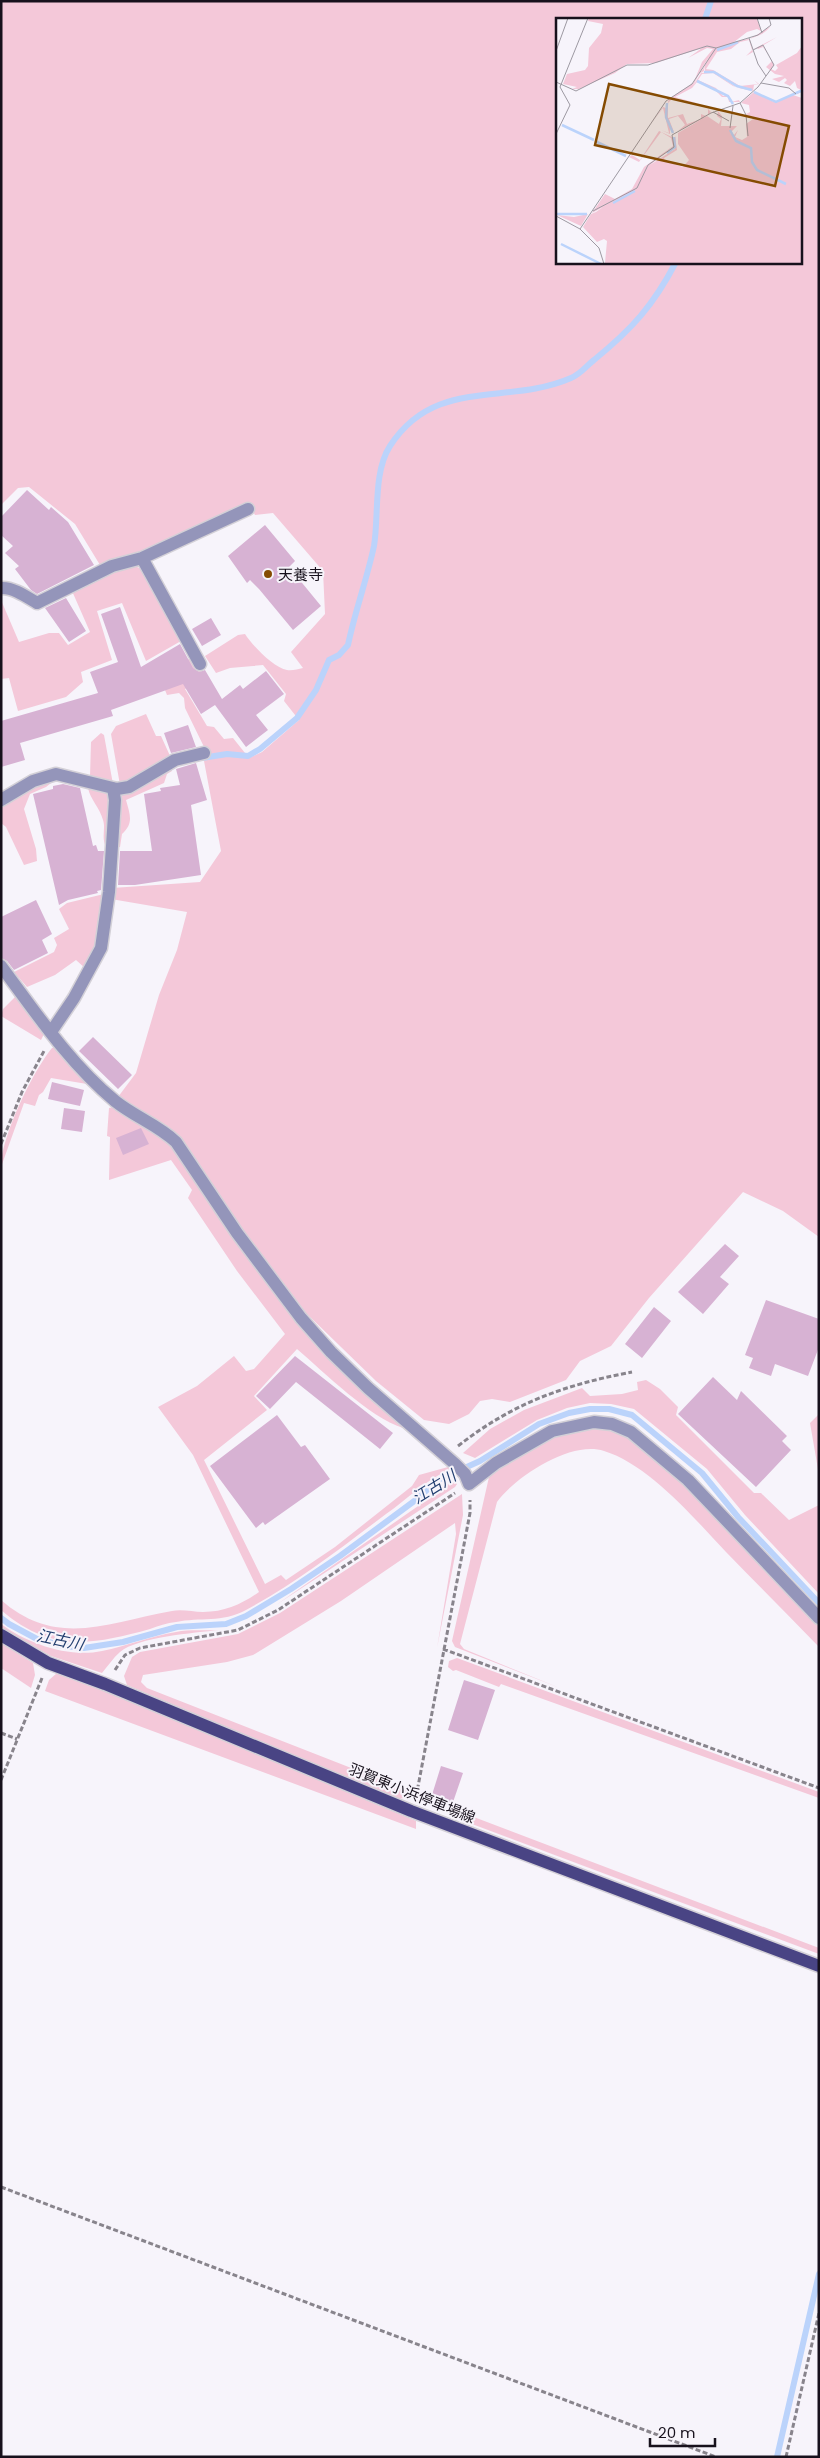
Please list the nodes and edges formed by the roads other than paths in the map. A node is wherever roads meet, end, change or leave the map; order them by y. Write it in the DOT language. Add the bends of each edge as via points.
graph roads {
  1 [pos="248,509"];
  2 [pos="142,558"];
  3 [pos="1,588"];
  4 [pos="200,664"];
  5 [pos="204,753"];
  6 [pos="113,788"];
  7 [pos="1,800"];
  8 [pos="1,966"];
  9 [pos="51,1032"];
  10 [pos="819,1618"];
  11 [pos="1,1635"];
  12 [pos="819,1966"];
  1 -- 2 [label="street"];
  2 -- 3 [label="street" via="112,566 36,603"];
  2 -- 4 [label="street"];
  5 -- 6 [label="street" via="174,760 129,788"];
  6 -- 7 [label="street" via="56,774 33,781"];
  6 -- 9 [label="street" via="109,892 100,948 74,998"];
  8 -- 9 [label="street"];
  9 -- 10 [label="street" via="115,1101 176,1142 301,1318 368,1388 467,1479 552,1431 594,1422 612,1424 631,1432 688,1480"];
  11 -- 12 [label="main road, 羽賀東小浜停車場線" via="48,1663 411,1812"];
}
